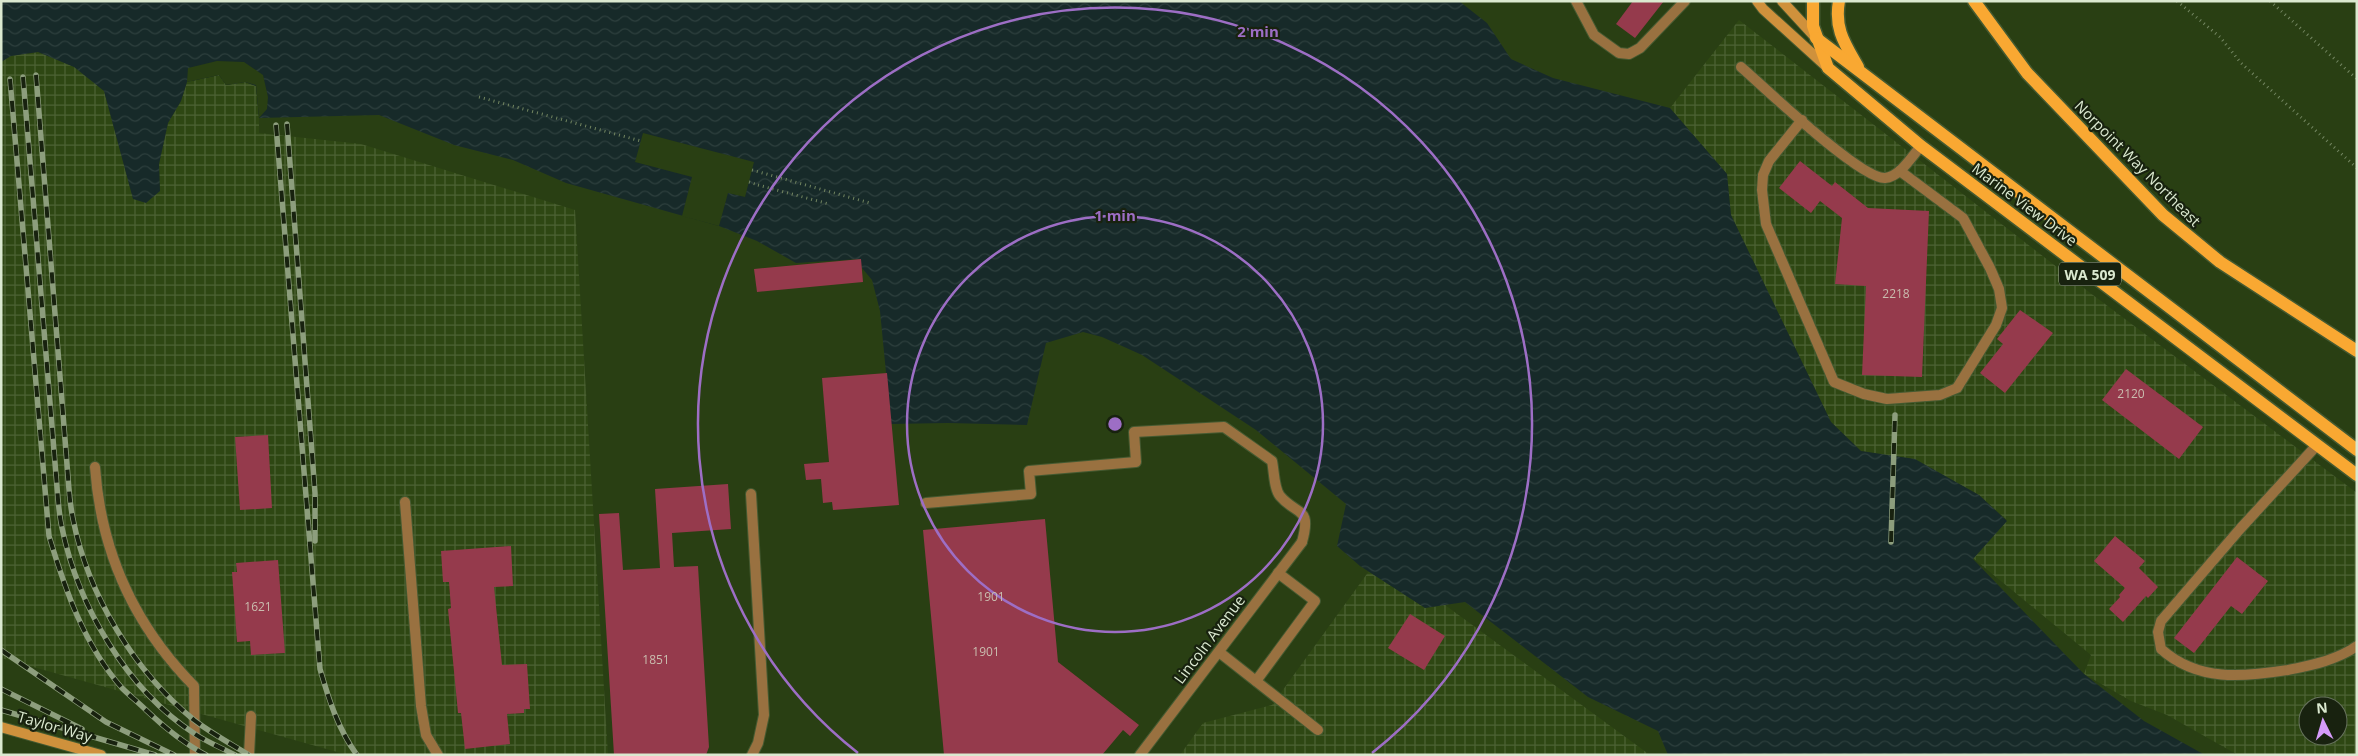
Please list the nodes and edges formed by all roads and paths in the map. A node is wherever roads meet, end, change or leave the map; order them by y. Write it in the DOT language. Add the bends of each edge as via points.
graph roads {
  1 [pos="1576,1"];
  2 [pos="1685,1"];
  3 [pos="1757,1"];
  4 [pos="1782,1"];
  5 [pos="1812,1"];
  6 [pos="1840,1"];
  7 [pos="1974,1"];
  8 [pos="2177,1"];
  9 [pos="2270,1"];
  10 [pos="1816,38"];
  11 [pos="1741,67"];
  12 [pos="1828,68"];
  13 [pos="1862,73"];
  14 [pos="2357,79"];
  15 [pos="479,97"];
  16 [pos="1802,120"];
  17 [pos="640,142"];
  18 [pos="1921,146"];
  19 [pos="2357,168"];
  20 [pos="752,170"];
  21 [pos="1900,170"];
  22 [pos="749,182"];
  23 [pos="758,185"];
  24 [pos="783,192"];
  25 [pos="870,203"];
  26 [pos="829,204"];
  27 [pos="2357,351"];
  28 [pos="2318,445"];
  29 [pos="2357,450"];
  30 [pos="95,467"];
  31 [pos="2357,475"];
  32 [pos="751,494"];
  33 [pos="404,502"];
  34 [pos="926,503"];
  35 [pos="1278,573"];
  36 [pos="2357,646"];
  37 [pos="1218,652"];
  38 [pos="1256,681"];
  39 [pos="251,716"];
  40 [pos="1,727"];
  41 [pos="1318,730"];
  42 [pos="101,755"];
  43 [pos="194,755"];
  44 [pos="249,755"];
  45 [pos="438,755"];
  46 [pos="752,755"];
  47 [pos="1140,755"];
  1 -- 2 [label="street" via="1594,35 1619,53 1629,54 1640,48"];
  3 -- 12 [label="main road, Marine View Drive / WA 509"];
  4 -- 10 [label="main road, Marine View Drive / WA 509"];
  5 -- 10 [label="main road"];
  6 -- 13 [label="main road" via="1838,26"];
  7 -- 27 [label="main road, Norpoint Way Northeast" via="2027,73 2163,215 2220,262"];
  8 -- 19 [label="path" via="2220,37 2241,62"];
  9 -- 14 [label="path"];
  10 -- 12 [label="main road"];
  10 -- 13 [label="main road, Marine View Drive / WA 509"];
  11 -- 16 [label="street"];
  12 -- 18 [label="main road, Marine View Drive / WA 509"];
  13 -- 29 [label="main road, Marine View Drive / WA 509"];
  15 -- 17 [label="path"];
  16 -- 21 [label="street" via="1846,158 1873,175 1885,178"];
  16 -- 21 [label="street" via="1769,161 1763,175 1766,224 1834,382 1864,394 1887,398 1940,395 1957,388 1996,325 2002,308 1999,289 1963,218"];
  18 -- 21 [label="street"];
  18 -- 28 [label="main road, Marine View Drive / WA 509"];
  20 -- 25 [label="path"];
  22 -- 24 [label="path"];
  23 -- 24 [label="path"];
  24 -- 26 [label="path"];
  28 -- 31 [label="main road, Marine View Drive / WA 509"];
  28 -- 36 [label="street" via="2161,621 2158,632 2160,649 2173,660 2211,674 2248,677 2344,656"];
  30 -- 43 [label="street" via="104,533 124,588 162,650 194,686"];
  32 -- 46 [label="street" via="764,715"];
  33 -- 45 [label="street" via="421,706 426,735"];
  34 -- 35 [label="street, Lincoln Avenue" via="1031,494 1029,471 1136,462 1134,432 1224,426 1272,461 1279,496 1301,513 1305,521 1302,542"];
  35 -- 37 [label="street, Lincoln Avenue"];
  35 -- 38 [label="street" via="1316,601"];
  37 -- 38 [label="street"];
  37 -- 47 [label="street, Lincoln Avenue"];
  38 -- 41 [label="street"];
  39 -- 44 [label="street"];
  40 -- 42 [label="main road, Taylor Way"];
}
